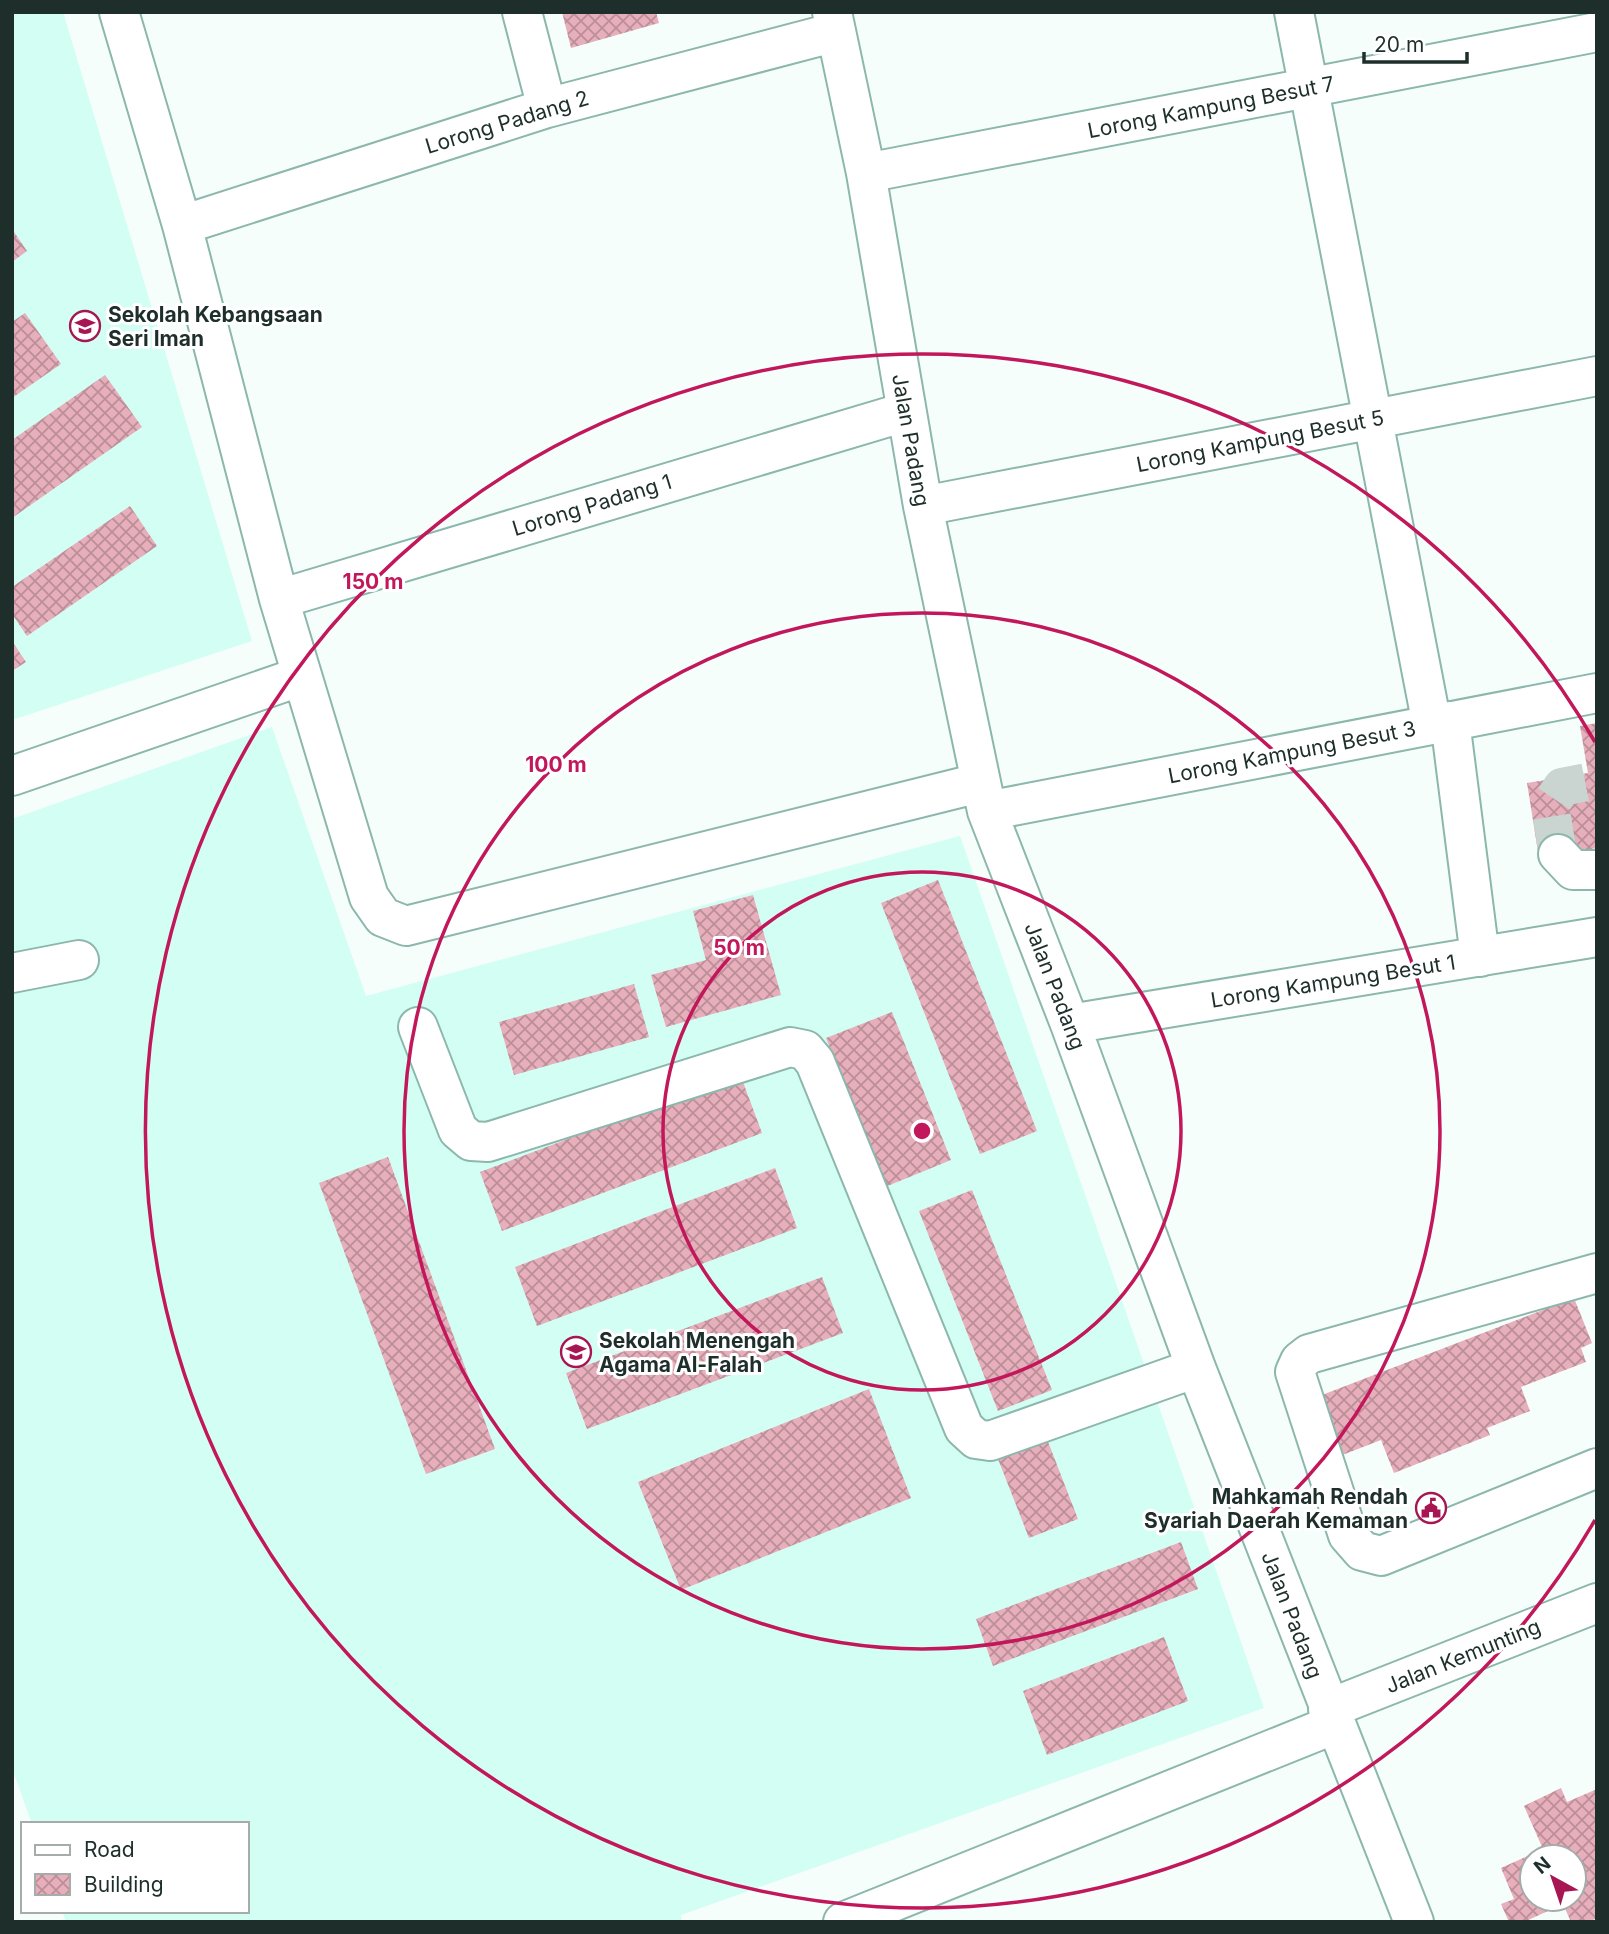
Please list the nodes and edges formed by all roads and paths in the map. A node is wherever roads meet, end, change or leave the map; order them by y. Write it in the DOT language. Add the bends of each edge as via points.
graph roads {
  1 [pos="119,12"];
  2 [pos="522,12"];
  3 [pos="1294,12"];
  4 [pos="834,22"];
  5 [pos="1597,32"];
  6 [pos="1309,88"];
  7 [pos="547,108"];
  8 [pos="866,173"];
  9 [pos="182,225"];
  10 [pos="1597,376"];
  11 [pos="905,412"];
  12 [pos="1373,419"];
  13 [pos="923,506"];
  14 [pos="279,598"];
  15 [pos="302,676"];
  16 [pos="1597,693"];
  17 [pos="1441,723"];
  18 [pos="12,776"];
  19 [pos="983,797"];
  20 [pos="1558,854"];
  21 [pos="1597,870"];
  22 [pos="1597,937"];
  23 [pos="1480,957"];
  24 [pos="79,960"];
  25 [pos="12,973"];
  26 [pos="1070,1024"];
  27 [pos="418,1027"];
  28 [pos="1597,1273"];
  29 [pos="1196,1368"];
  30 [pos="1597,1468"];
  31 [pos="1597,1603"];
  32 [pos="1331,1716"];
  33 [pos="843,1922"];
  34 [pos="1413,1922"];
  1 -- 9 [label="street, Lorong Kampung Besut 3"];
  2 -- 7 [label="street"];
  3 -- 6 [label="street"];
  4 -- 7 [label="street, Lorong Padang 2"];
  4 -- 8 [label="street, Jalan Padang"];
  5 -- 6 [label="street, Lorong Kampung Besut 7"];
  6 -- 8 [label="street, Lorong Kampung Besut 7"];
  6 -- 12 [label="street"];
  7 -- 9 [label="street, Lorong Padang 2"];
  8 -- 11 [label="street, Jalan Padang"];
  9 -- 14 [label="street, Lorong Kampung Besut 3"];
  10 -- 12 [label="street, Lorong Kampung Besut 5"];
  11 -- 13 [label="street, Jalan Padang"];
  11 -- 14 [label="street, Lorong Padang 1"];
  12 -- 13 [label="street, Lorong Kampung Besut 5"];
  12 -- 17 [label="street"];
  13 -- 19 [label="street, Jalan Padang"];
  14 -- 15 [label="street, Lorong Kampung Besut 3"];
  15 -- 18 [label="street"];
  15 -- 19 [label="street, Lorong Kampung Besut 3" via="369,897 383,917 406,926"];
  16 -- 17 [label="street, Lorong Kampung Besut 3"];
  17 -- 19 [label="street, Lorong Kampung Besut 3"];
  17 -- 23 [label="street"];
  19 -- 26 [label="street, Jalan Padang"];
  20 -- 21 [label="street" via="1573,870"];
  22 -- 23 [label="street, Lorong Kampung Besut 1"];
  23 -- 26 [label="street, Lorong Kampung Besut 1"];
  24 -- 25 [label="street"];
  26 -- 29 [label="street, Jalan Padang"];
  27 -- 29 [label="street" via="458,1130 471,1142 488,1142 790,1047 805,1050 815,1062 964,1428 976,1439 990,1441"];
  28 -- 30 [label="street" via="1309,1354 1295,1372 1348,1535 1362,1550 1381,1556"];
  29 -- 32 [label="street, Jalan Padang"];
  31 -- 32 [label="street, Jalan Kemunting"];
  32 -- 33 [label="street, Jalan Kemunting"];
  32 -- 34 [label="street, Jalan Padang"];
}
